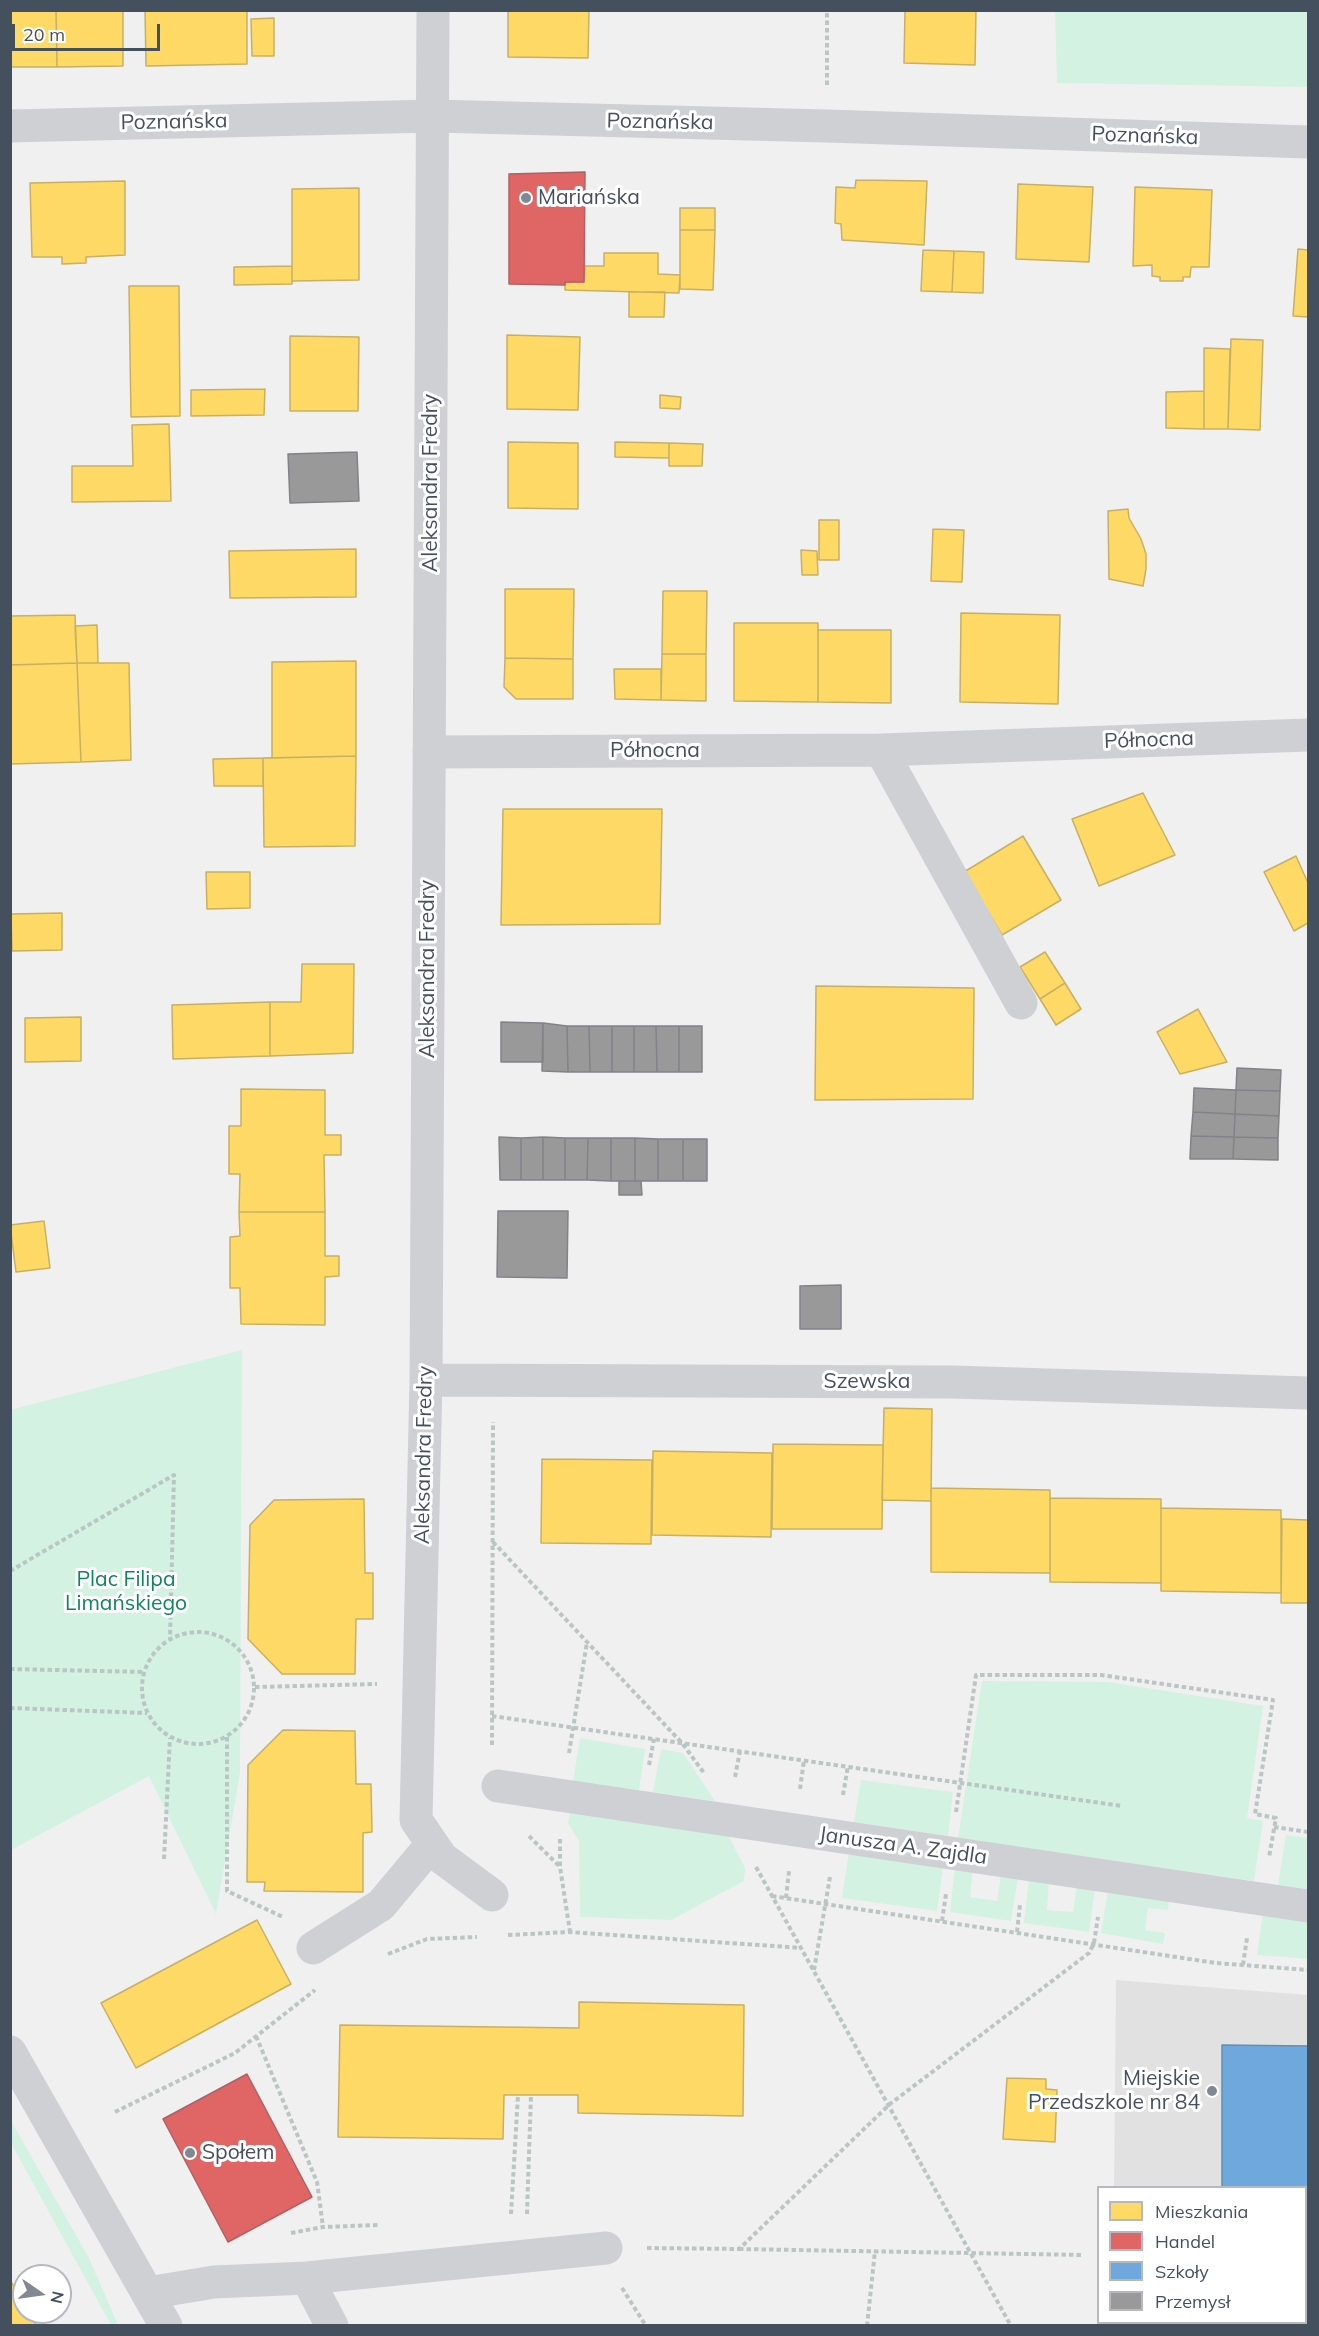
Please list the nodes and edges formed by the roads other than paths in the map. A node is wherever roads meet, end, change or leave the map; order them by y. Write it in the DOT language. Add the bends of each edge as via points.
graph roads {
  1 [pos="433,10"];
  2 [pos="433,116"];
  3 [pos="10,126"];
  4 [pos="1308,142"];
  5 [pos="1308,735"];
  6 [pos="881,750"];
  7 [pos="429,752"];
  8 [pos="1021,1003"];
  9 [pos="426,1380"];
  10 [pos="1308,1393"];
  11 [pos="498,1786"];
  12 [pos="432,1844"];
  13 [pos="492,1895"];
  14 [pos="1308,1906"];
  15 [pos="313,1948"];
  16 [pos="10,2052"];
  17 [pos="606,2248"];
  18 [pos="307,2278"];
  19 [pos="148,2293"];
  20 [pos="166,2325"];
  21 [pos="332,2325"];
  1 -- 2 [label="street, Aleksandra Fredry"];
  2 -- 3 [label="street, Poznańska"];
  2 -- 4 [label="street, Poznańska"];
  2 -- 7 [label="street, Aleksandra Fredry"];
  5 -- 6 [label="street, Północna"];
  6 -- 7 [label="street, Północna"];
  6 -- 8 [label="street"];
  7 -- 9 [label="street, Aleksandra Fredry"];
  9 -- 10 [label="street, Szewska" via="952,1382"];
  9 -- 12 [label="street, Aleksandra Fredry" via="416,1820"];
  11 -- 14 [label="street, Janusza A. Zajdla"];
  12 -- 13 [label="street, Aleksandra Fredry" via="442,1858"];
  12 -- 15 [label="street" via="381,1905"];
  16 -- 19 [label="street"];
  17 -- 18 [label="street"];
  18 -- 19 [label="street" via="214,2282"];
  18 -- 21 [label="street"];
  19 -- 20 [label="street"];
}
